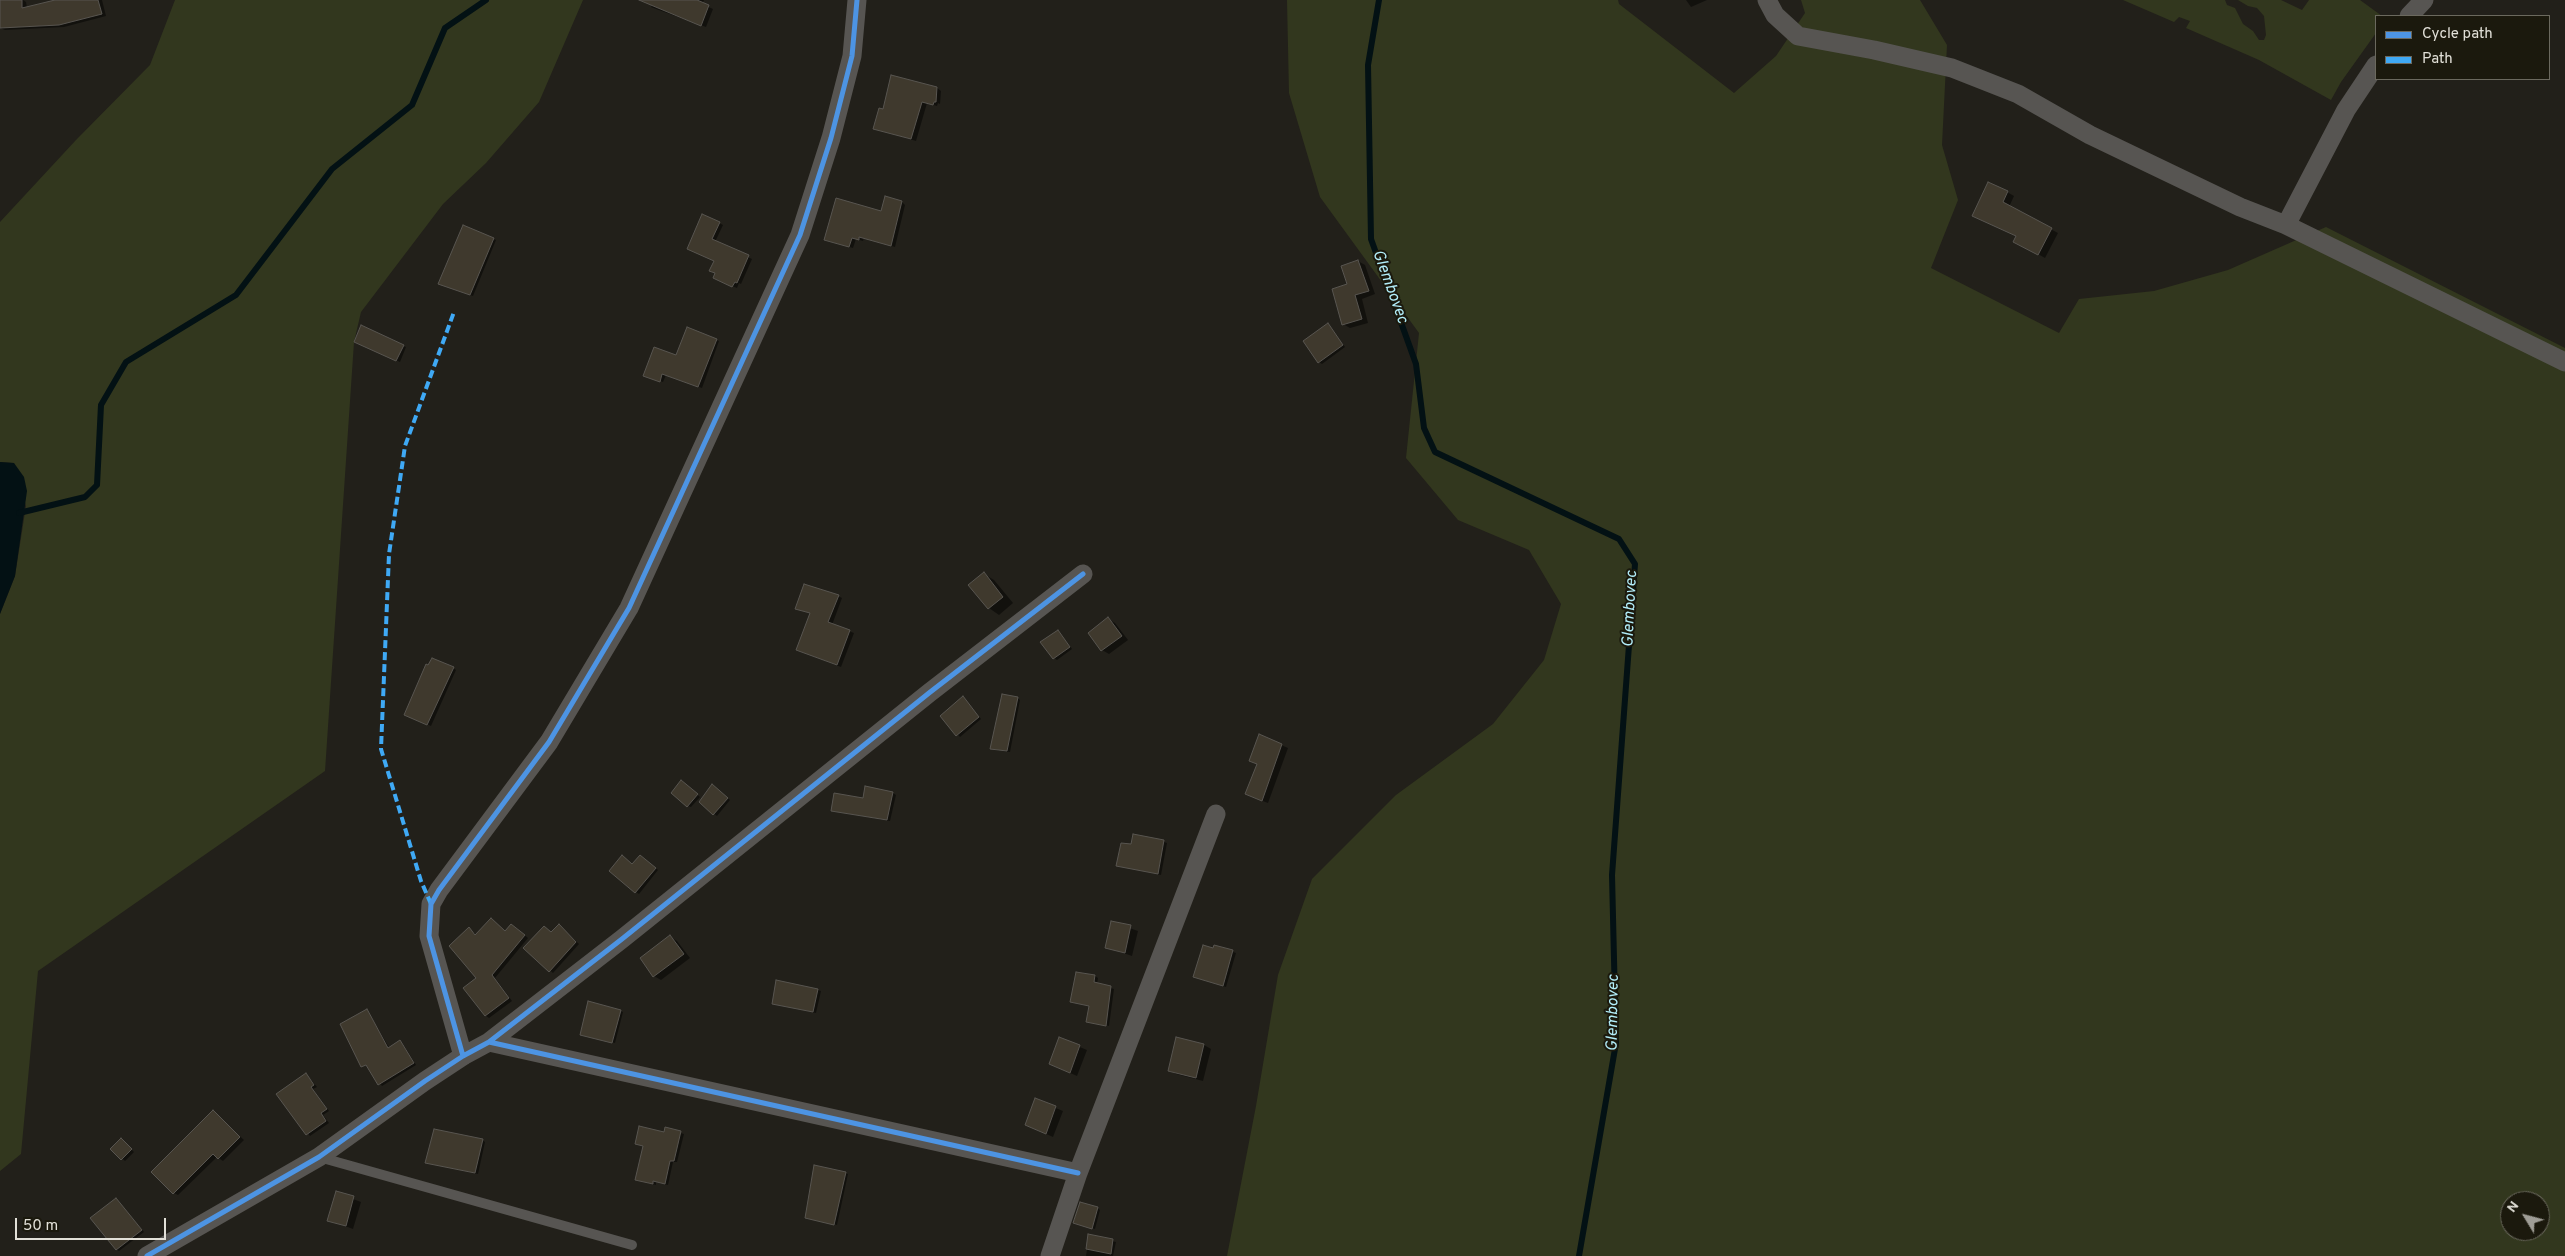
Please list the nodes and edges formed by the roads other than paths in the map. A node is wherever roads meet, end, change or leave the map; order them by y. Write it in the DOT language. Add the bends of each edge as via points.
graph roads {
  1 [pos="857,0"];
  2 [pos="1767,0"];
  3 [pos="2424,0"];
  4 [pos="2411,15"];
  5 [pos="2375,66"];
  6 [pos="2286,225"];
  7 [pos="2565,362"];
  8 [pos="1083,574"];
  9 [pos="1216,814"];
  10 [pos="489,1042"];
  11 [pos="463,1056"];
  12 [pos="319,1158"];
  13 [pos="1078,1173"];
  14 [pos="632,1245"];
  15 [pos="147,1256"];
  16 [pos="1050,1256"];
  1 -- 11 [label="street" via="852,56 831,138 800,235 629,608 549,742 439,890 432,904 429,936"];
  2 -- 6 [label="street" via="1774,15 1798,36 1960,71 2018,94 2090,135"];
  3 -- 4 [label="street"];
  5 -- 6 [label="street" via="2346,110"];
  6 -- 7 [label="street"];
  8 -- 10 [label="street" via="929,692"];
  9 -- 13 [label="street"];
  10 -- 11 [label="street"];
  10 -- 13 [label="street"];
  11 -- 12 [label="street"];
  12 -- 14 [label="lane"];
  12 -- 15 [label="street"];
  13 -- 16 [label="street"];
}
